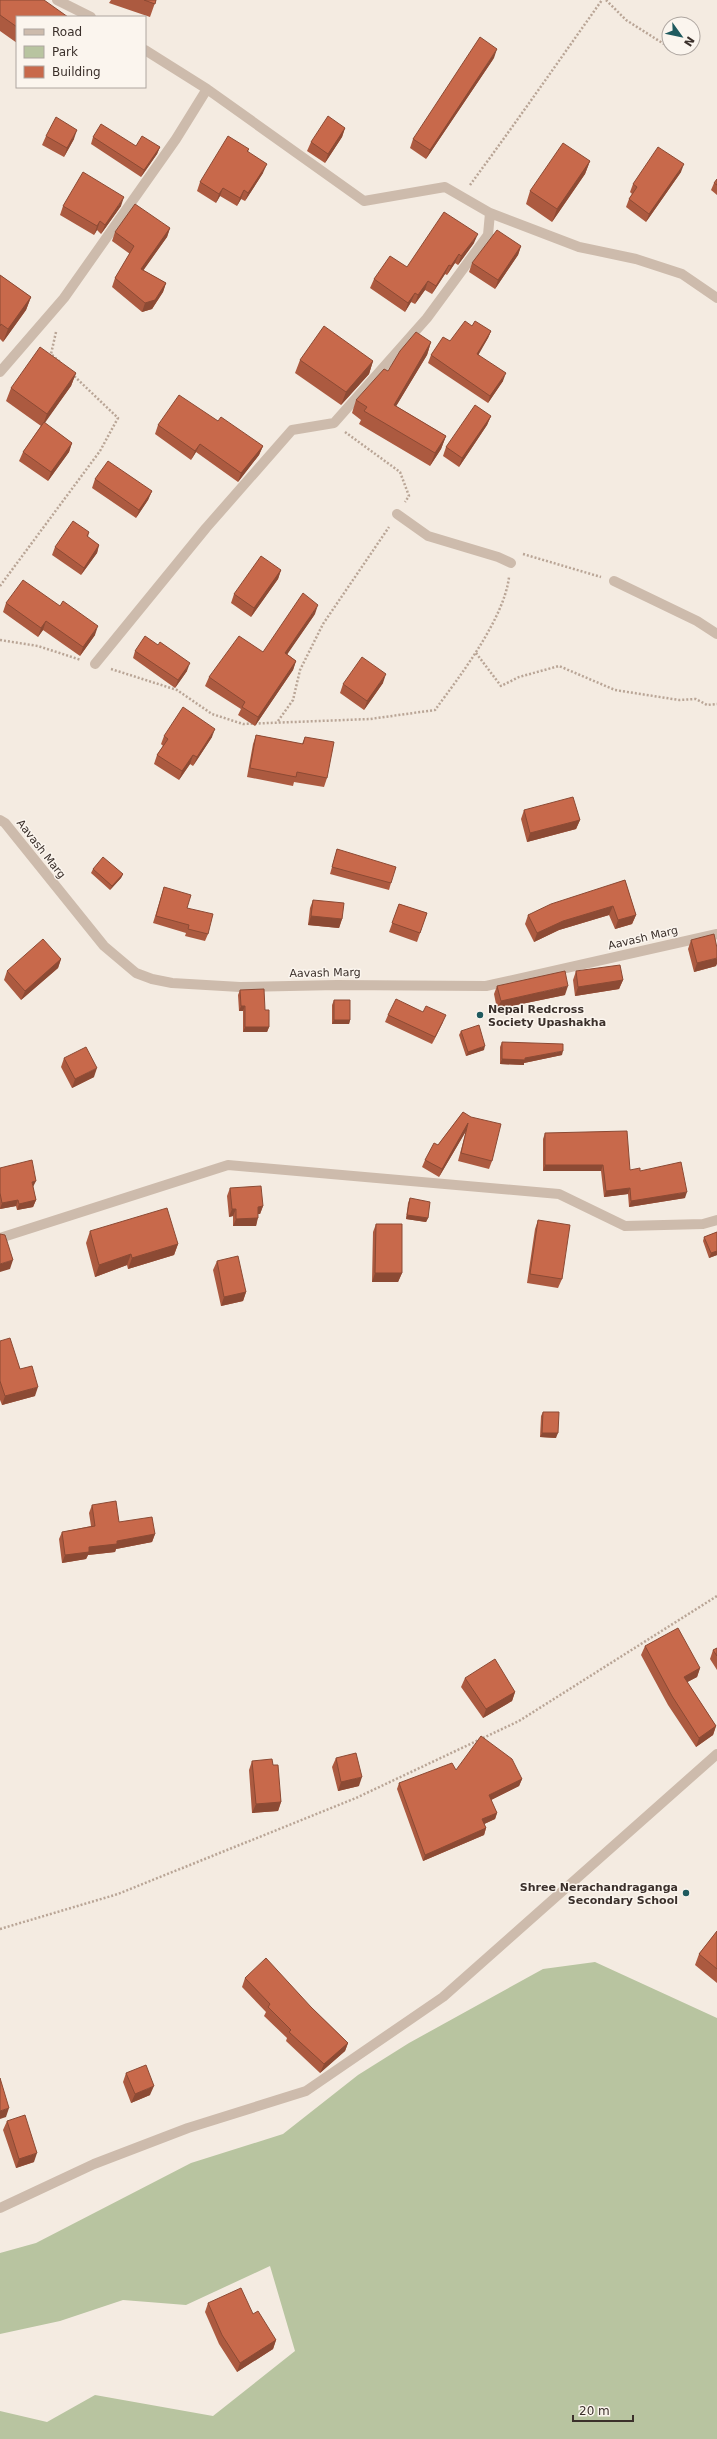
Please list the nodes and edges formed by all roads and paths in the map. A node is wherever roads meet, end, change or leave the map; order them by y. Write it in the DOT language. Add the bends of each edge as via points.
graph roads {
  1 [pos="57,0"];
  2 [pos="73,0"];
  3 [pos="602,0"];
  4 [pos="606,0"];
  5 [pos="88,15"];
  6 [pos="661,42"];
  7 [pos="146,51"];
  8 [pos="207,88"];
  9 [pos="462,197"];
  10 [pos="490,213"];
  11 [pos="717,298"];
  12 [pos="57,326"];
  13 [pos="62,364"];
  14 [pos="68,370"];
  15 [pos="0,372"];
  16 [pos="334,423"];
  17 [pos="397,514"];
  18 [pos="511,563"];
  19 [pos="614,581"];
  20 [pos="0,586"];
  21 [pos="717,634"];
  22 [pos="0,640"];
  23 [pos="476,653"];
  24 [pos="95,664"];
  25 [pos="717,704"];
  26 [pos="278,721"];
  27 [pos="0,820"];
  28 [pos="717,934"];
  29 [pos="717,1220"];
  30 [pos="0,1238"];
  31 [pos="717,1596"];
  32 [pos="717,1754"];
  33 [pos="0,1929"];
  34 [pos="0,2208"];
  1 -- 5 [label="street"];
  2 -- 5 [label="street"];
  3 -- 9 [label="path" via="521,118 498,144"];
  4 -- 6 [label="path" via="626,20"];
  7 -- 8 [label="street"];
  8 -- 9 [label="street" via="364,201 444,187"];
  8 -- 15 [label="street" via="176,139 64,298"];
  9 -- 10 [label="street"];
  10 -- 11 [label="street" via="579,247 636,258 682,274"];
  10 -- 16 [label="street" via="488,234 427,318"];
  12 -- 13 [label="path" via="51,354"];
  14 -- 20 [label="path" via="118,418 100,450"];
  16 -- 17 [label="path" via="400,472 409,496"];
  16 -- 24 [label="street" via="292,430 206,528"];
  17 -- 18 [label="street" via="428,536"];
  17 -- 26 [label="path" via="322,624 300,670 293,700"];
  18 -- 19 [label="path" via="513,551"];
  18 -- 23 [label="path" via="508,591"];
  19 -- 21 [label="street" via="697,621"];
  22 -- 24 [label="path" via="38,646"];
  23 -- 25 [label="path" via="501,686 519,677 559,666 615,690 672,699 696,699 707,705"];
  23 -- 26 [label="path" via="435,710 370,719"];
  24 -- 26 [label="path" via="176,690 212,714 243,724"];
  27 -- 28 [label="street, Aavash Marg" via="5,822 104,946 136,973 172,983 240,987 486,986"];
  29 -- 30 [label="street" via="703,1224 625,1226 559,1194 228,1165"];
  31 -- 33 [label="path" via="519,1721 370,1791 118,1894"];
  32 -- 34 [label="street" via="443,1997 306,2091 188,2128 94,2164"];
}
